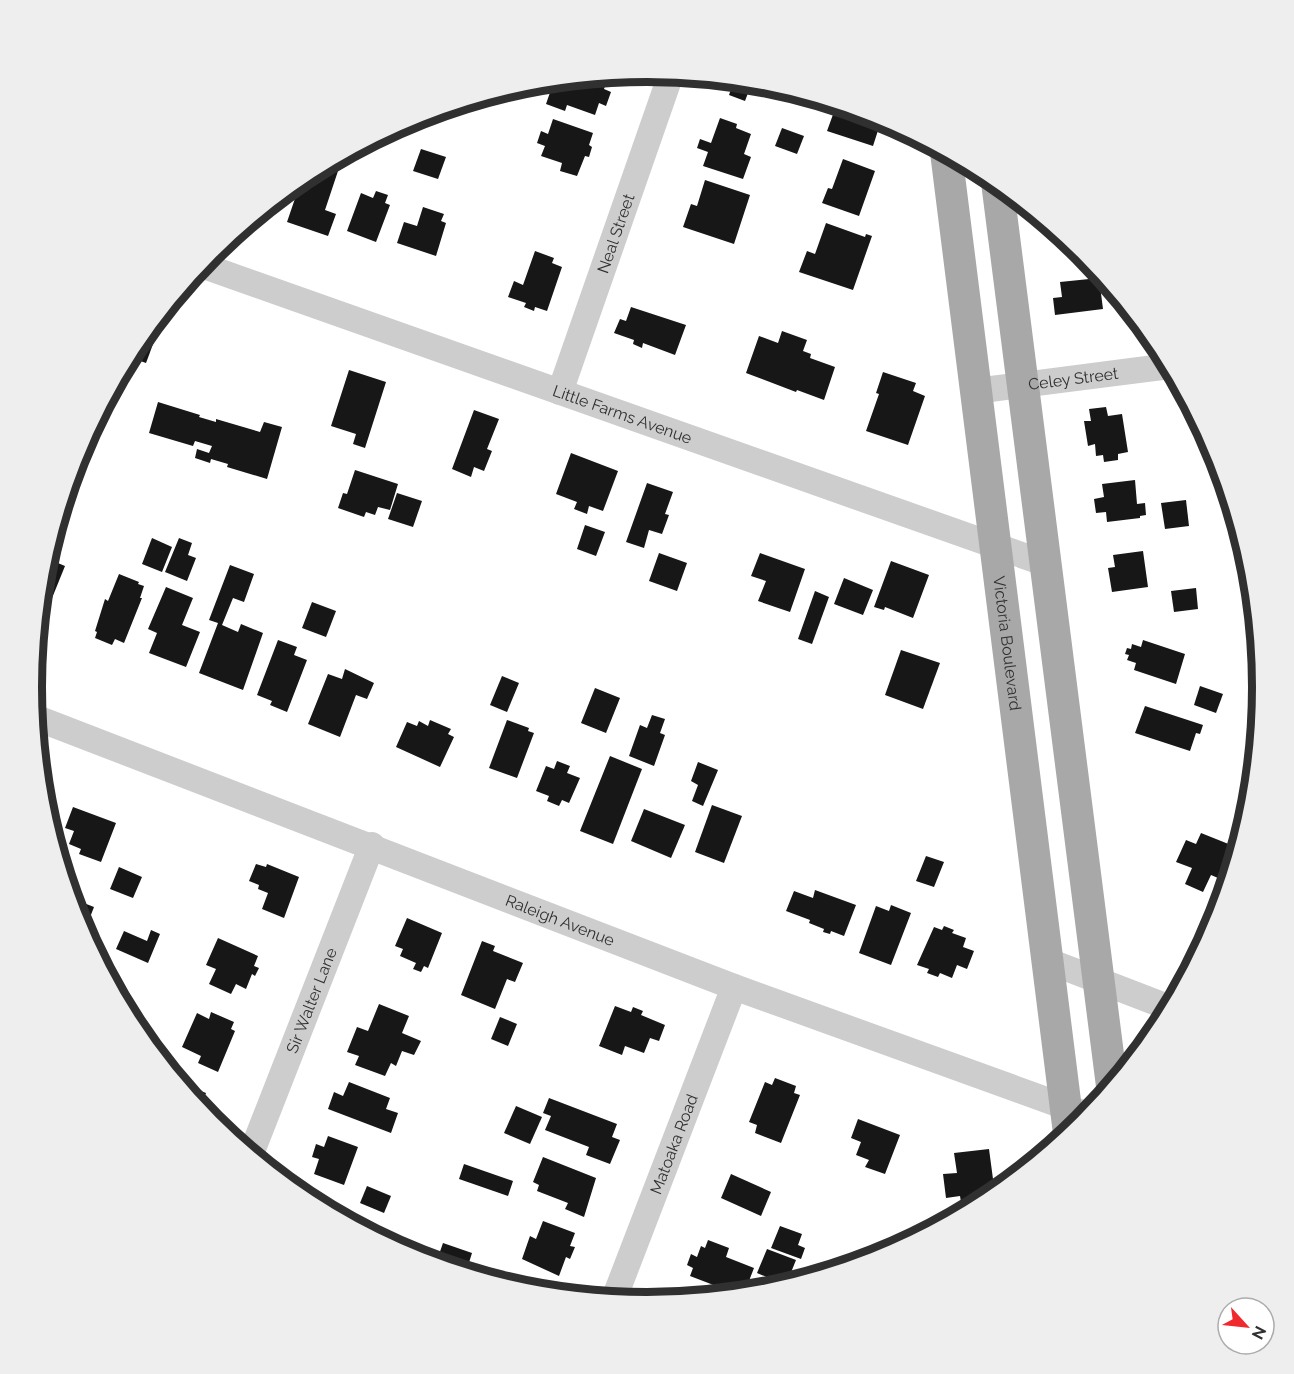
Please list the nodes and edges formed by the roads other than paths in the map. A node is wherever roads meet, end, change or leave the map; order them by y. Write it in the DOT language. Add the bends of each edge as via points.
graph roads {
  1 [pos="668,83"];
  2 [pos="947,161"];
  3 [pos="999,195"];
  4 [pos="210,268"];
  5 [pos="1160,367"];
  6 [pos="1022,384"];
  7 [pos="975,391"];
  8 [pos="560,392"];
  9 [pos="994,544"];
  10 [pos="1044,562"];
  11 [pos="43,723"];
  12 [pos="372,845"];
  13 [pos="1048,961"];
  14 [pos="1097,979"];
  15 [pos="734,987"];
  16 [pos="1162,1005"];
  17 [pos="1111,1075"];
  18 [pos="1075,1115"];
  19 [pos="1073,1117"];
  20 [pos="254,1147"];
  21 [pos="617,1291"];
  1 -- 8 [label="street, Neal Street"];
  2 -- 7 [label="main road, Victoria Boulevard"];
  3 -- 6 [label="main road"];
  4 -- 8 [label="street, Little Farms Avenue"];
  5 -- 6 [label="street, Celey Street"];
  6 -- 7 [label="street, Celey Street"];
  6 -- 10 [label="main road"];
  7 -- 9 [label="main road, Victoria Boulevard"];
  8 -- 9 [label="street, Little Farms Avenue"];
  9 -- 10 [label="street, Little Farms Avenue"];
  9 -- 13 [label="main road, Victoria Boulevard"];
  10 -- 14 [label="main road"];
  11 -- 12 [label="street, Raleigh Avenue"];
  12 -- 15 [label="street, Raleigh Avenue"];
  12 -- 20 [label="street, Sir Walter Lane"];
  13 -- 14 [label="street"];
  13 -- 18 [label="main road, Victoria Boulevard"];
  14 -- 16 [label="street"];
  14 -- 17 [label="main road"];
  15 -- 19 [label="street, Raleigh Avenue"];
  15 -- 21 [label="street, Matoaka Road"];
}
